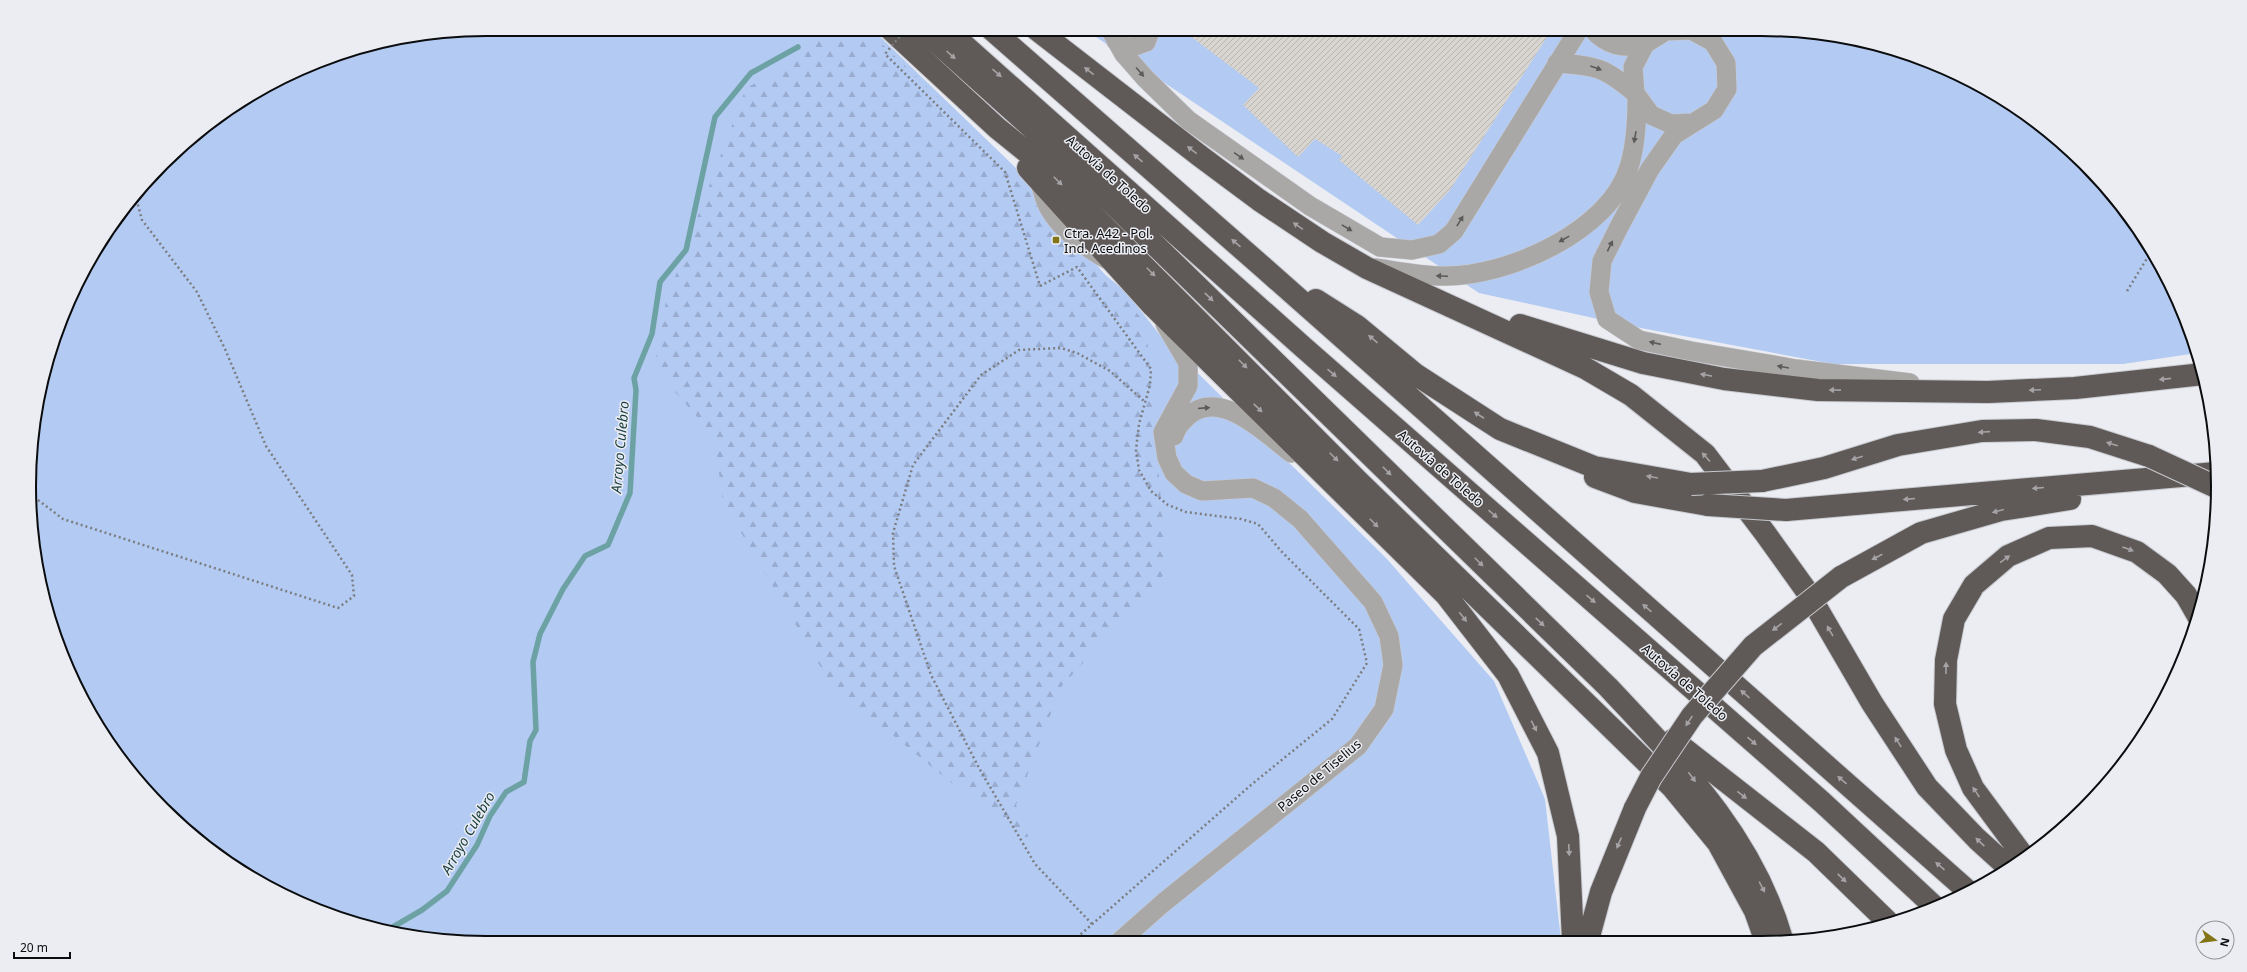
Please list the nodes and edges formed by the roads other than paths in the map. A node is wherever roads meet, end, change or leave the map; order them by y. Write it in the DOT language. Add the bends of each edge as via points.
graph roads {
  1 [pos="898,36"];
  2 [pos="930,36"];
  3 [pos="954,36"];
  4 [pos="999,36"];
  5 [pos="1045,36"];
  6 [pos="1114,36"];
  7 [pos="1114,36"];
  8 [pos="1148,36"];
  9 [pos="1575,36"];
  10 [pos="1598,36"];
  11 [pos="1658,36"];
  12 [pos="1702,36"];
  13 [pos="1645,44"];
  14 [pos="1558,63"];
  15 [pos="1636,95"];
  16 [pos="1692,123"];
  17 [pos="997,128"];
  18 [pos="1070,162"];
  19 [pos="1367,268"];
  20 [pos="1265,269"];
  21 [pos="1443,301"];
  22 [pos="1153,306"];
  23 [pos="1303,347"];
  24 [pos="2197,375"];
  25 [pos="1988,392"];
  26 [pos="1500,429"];
  27 [pos="1167,458"];
  28 [pos="2211,473"];
  29 [pos="2211,480"];
  30 [pos="2211,485"];
  31 [pos="1347,495"];
  32 [pos="2194,609"];
  33 [pos="1608,687"];
  34 [pos="2021,853"];
  35 [pos="2005,864"];
  36 [pos="1964,888"];
  37 [pos="1931,903"];
  38 [pos="1885,919"];
  39 [pos="1781,935"];
  40 [pos="1126,936"];
  41 [pos="1573,936"];
  42 [pos="1589,936"];
  43 [pos="1764,936"];
  1 -- 17 [label="highway"];
  2 -- 18 [label="highway, one-way"];
  3 -- 23 [label="highway, Autovía de Toledo, one-way"];
  20 -- 4 [label="highway, one-way"];
  19 -- 5 [label="highway, one-way" via="1259,200"];
  6 -- 8 [label="street" via="1129,48 1146,42"];
  7 -- 14 [label="street, one-way" via="1145,78 1188,120 1310,206 1380,247 1412,250 1439,244 1454,231"];
  9 -- 14 [label="street"];
  10 -- 13 [label="street" via="1602,40 1629,48"];
  11 -- 13 [label="street"];
  12 -- 16 [label="street" via="1713,42 1726,63 1727,88 1714,110"];
  13 -- 15 [label="street" via="1633,67"];
  14 -- 15 [label="street, one-way" via="1593,66 1615,76"];
  15 -- 16 [label="street" via="1651,115 1671,124"];
  15 -- 19 [label="street, one-way" via="1637,123 1629,168 1613,198 1580,230 1526,260 1484,273 1444,276"];
  25 -- 16 [label="street, one-way" via="1796,369 1691,351 1639,340 1607,319 1599,292 1602,261 1650,169 1674,135"];
  17 -- 22 [label="highway" via="1040,183"];
  17 -- 43 [label="highway, one-way" via="1044,166 1357,480 1672,787 1718,843 1755,911"];
  18 -- 23 [label="highway" via="1107,189 1179,250 1270,332"];
  18 -- 33 [label="highway, one-way"];
  19 -- 21 [label="highway"];
  26 -- 20 [label="highway, one-way" via="1415,374 1357,326"];
  36 -- 20 [label="highway, one-way"];
  25 -- 21 [label="highway, one-way" via="1818,390 1724,379 1643,363"];
  35 -- 21 [label="highway, one-way" via="1927,787 1872,703 1808,593 1705,454 1624,391 1585,368"];
  22 -- 27 [label="street" via="1188,363 1188,386 1163,432"];
  22 -- 31 [label="highway, one-way"];
  23 -- 37 [label="highway, Autovía de Toledo, one-way" via="1816,797"];
  24 -- 25 [label="highway, one-way" via="2075,388"];
  28 -- 26 [label="highway, one-way, bridge" via="1786,510 1708,505 1635,492 1593,476"];
  30 -- 26 [label="highway, one-way, bridge" via="2149,456 2090,437 2036,430 1982,431 1898,445 1824,468 1762,481 1691,484 1594,467"];
  27 -- 31 [label="street, one-way" via="1178,426 1196,409 1219,407 1240,414"];
  27 -- 40 [label="street, Paseo de Tiselius" via="1174,473 1186,484 1202,491 1253,488 1274,498 1300,519 1373,602 1389,636 1393,665 1384,709 1358,746"];
  29 -- 42 [label="highway, one-way, bridge" via="2109,492 2001,510 1921,533 1841,577 1753,646 1692,716 1651,777 1635,808 1601,892"];
  31 -- 41 [label="highway, one-way" via="1446,595 1508,675 1545,747 1568,836"];
  34 -- 32 [label="highway, one-way" via="1973,788 1956,750 1945,704 1946,660 1954,619 1974,584 2008,556 2049,538 2092,536 2137,552 2167,574 2186,595"];
  33 -- 38 [label="highway, one-way" via="1816,852"];
  33 -- 39 [label="highway, one-way" via="1688,772 1732,831 1773,907"];
}
